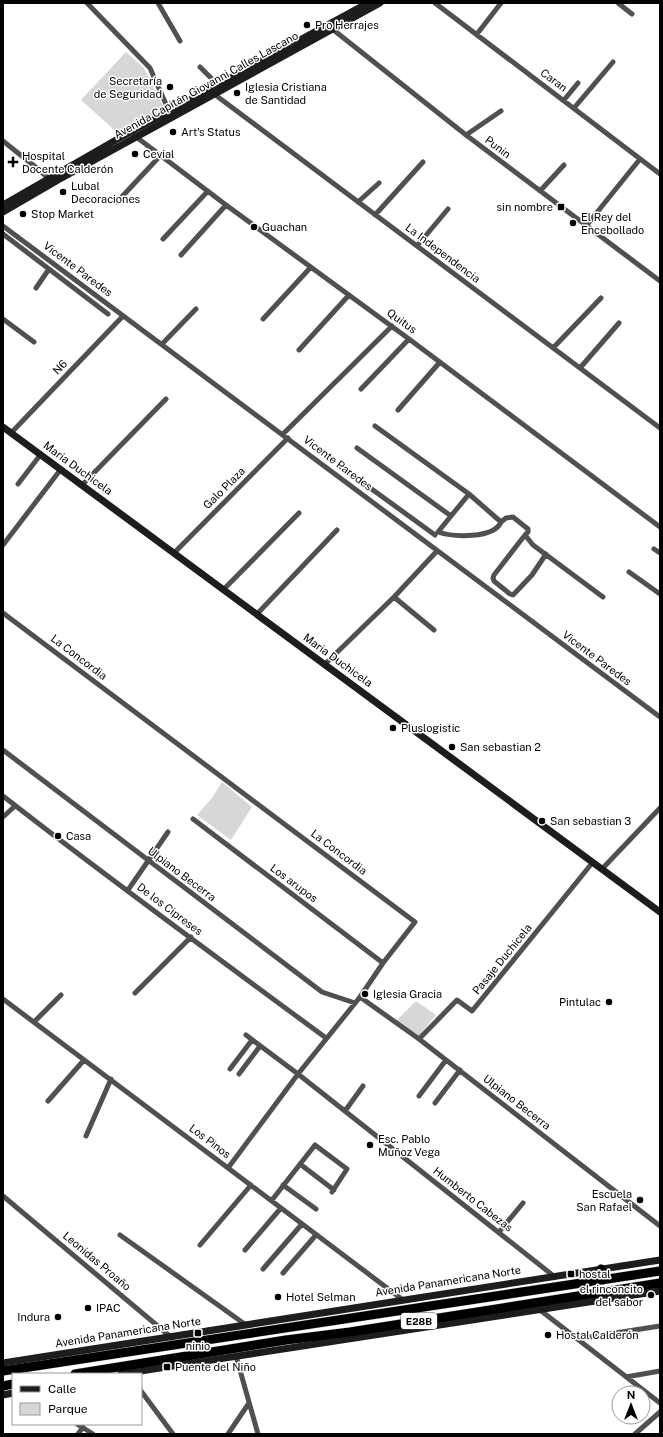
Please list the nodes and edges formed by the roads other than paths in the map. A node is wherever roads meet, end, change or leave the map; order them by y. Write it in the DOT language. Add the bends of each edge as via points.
graph roads {
  1 [pos="86,3"];
  2 [pos="158,3"];
  3 [pos="434,3"];
  4 [pos="501,3"];
  5 [pos="618,3"];
  6 [pos="374,4"];
  7 [pos="632,14"];
  8 [pos="330,26"];
  9 [pos="477,34"];
  10 [pos="180,41"];
  11 [pos="613,62"];
  12 [pos="200,67"];
  13 [pos="578,83"];
  14 [pos="218,84"];
  15 [pos="214,94"];
  16 [pos="564,100"];
  17 [pos="574,108"];
  18 [pos="169,111"];
  19 [pos="501,111"];
  20 [pos="134,134"];
  21 [pos="466,135"];
  22 [pos="3,141"];
  23 [pos="160,156"];
  24 [pos="640,159"];
  25 [pos="423,162"];
  26 [pos="564,164"];
  27 [pos="660,174"];
  28 [pos="50,180"];
  29 [pos="378,183"];
  30 [pos="208,191"];
  31 [pos="540,191"];
  32 [pos="117,202"];
  33 [pos="358,202"];
  34 [pos="3,205"];
  35 [pos="226,206"];
  36 [pos="448,209"];
  37 [pos="3,212"];
  38 [pos="375,215"];
  39 [pos="3,226"];
  40 [pos="586,226"];
  41 [pos="3,234"];
  42 [pos="163,239"];
  43 [pos="417,246"];
  44 [pos="181,255"];
  45 [pos="311,267"];
  46 [pos="49,269"];
  47 [pos="660,281"];
  48 [pos="36,288"];
  49 [pos="349,295"];
  50 [pos="602,298"];
  51 [pos="196,309"];
  52 [pos="108,314"];
  53 [pos="123,316"];
  54 [pos="3,319"];
  55 [pos="263,319"];
  56 [pos="620,323"];
  57 [pos="392,326"];
  58 [pos="409,339"];
  59 [pos="34,342"];
  60 [pos="162,344"];
  61 [pos="553,348"];
  62 [pos="299,350"];
  63 [pos="440,362"];
  64 [pos="580,368"];
  65 [pos="361,390"];
  66 [pos="166,399"];
  67 [pos="398,410"];
  68 [pos="375,426"];
  69 [pos="3,427"];
  70 [pos="660,428"];
  71 [pos="11,433"];
  72 [pos="285,436"];
  73 [pos="357,448"];
  74 [pos="41,454"];
  75 [pos="340,466"];
  76 [pos="61,469"];
  77 [pos="18,484"];
  78 [pos="82,485"];
  79 [pos="469,494"];
  80 [pos="299,513"];
  81 [pos="451,516"];
  82 [pos="502,522"];
  83 [pos="660,527"];
  84 [pos="337,530"];
  85 [pos="436,534"];
  86 [pos="525,535"];
  87 [pos="428,544"];
  88 [pos="3,546"];
  89 [pos="654,549"];
  90 [pos="437,551"];
  91 [pos="174,553"];
  92 [pos="660,553"];
  93 [pos="546,554"];
  94 [pos="629,572"];
  95 [pos="224,589"];
  96 [pos="660,594"];
  97 [pos="394,597"];
  98 [pos="603,597"];
  99 [pos="3,613"];
  100 [pos="257,614"];
  101 [pos="434,630"];
  102 [pos="325,664"];
  103 [pos="660,717"];
  104 [pos="3,750"];
  105 [pos="3,796"];
  106 [pos="15,806"];
  107 [pos="660,808"];
  108 [pos="3,817"];
  109 [pos="193,819"];
  110 [pos="168,832"];
  111 [pos="149,860"];
  112 [pos="593,862"];
  113 [pos="602,869"];
  114 [pos="128,890"];
  115 [pos="660,912"];
  116 [pos="191,937"];
  117 [pos="383,962"];
  118 [pos="135,993"];
  119 [pos="61,995"];
  120 [pos="360,997"];
  121 [pos="3,1000"];
  122 [pos="355,1003"];
  123 [pos="34,1022"];
  124 [pos="246,1035"];
  125 [pos="326,1038"];
  126 [pos="419,1039"];
  127 [pos="252,1040"];
  128 [pos="260,1046"];
  129 [pos="84,1060"];
  130 [pos="446,1060"];
  131 [pos="230,1069"];
  132 [pos="460,1070"];
  133 [pos="239,1074"];
  134 [pos="298,1074"];
  135 [pos="111,1079"];
  136 [pos="363,1086"];
  137 [pos="419,1096"];
  138 [pos="48,1101"];
  139 [pos="435,1103"];
  140 [pos="345,1111"];
  141 [pos="86,1136"];
  142 [pos="300,1164"];
  143 [pos="228,1168"];
  144 [pos="251,1185"];
  145 [pos="283,1185"];
  146 [pos="3,1196"];
  147 [pos="272,1200"];
  148 [pos="523,1203"];
  149 [pos="281,1208"];
  150 [pos="316,1209"];
  151 [pos="302,1224"];
  152 [pos="660,1226"];
  153 [pos="499,1232"];
  154 [pos="120,1235"];
  155 [pos="316,1235"];
  156 [pos="200,1245"];
  157 [pos="245,1250"];
  158 [pos="660,1260"];
  159 [pos="263,1269"];
  160 [pos="601,1269"];
  161 [pos="660,1271"];
  162 [pos="283,1272"];
  163 [pos="555,1277"];
  164 [pos="603,1280"];
  165 [pos="660,1283"];
  166 [pos="660,1292"];
  167 [pos="582,1299"];
  168 [pos="403,1300"];
  169 [pos="540,1310"];
  170 [pos="246,1325"];
  171 [pos="304,1325"];
  172 [pos="660,1326"];
  173 [pos="271,1331"];
  174 [pos="577,1339"];
  175 [pos="286,1340"];
  176 [pos="172,1341"];
  177 [pos="257,1345"];
  178 [pos="110,1351"];
  179 [pos="236,1356"];
  180 [pos="176,1362"];
  181 [pos="3,1363"];
  182 [pos="660,1370"];
  183 [pos="3,1371"];
  184 [pos="83,1373"];
  185 [pos="129,1373"];
  186 [pos="626,1376"];
  187 [pos="142,1392"];
  188 [pos="250,1403"];
  189 [pos="660,1404"];
  190 [pos="660,1412"];
  191 [pos="80,1425"];
  192 [pos="83,1427"];
  193 [pos="78,1434"];
  194 [pos="93,1434"];
  195 [pos="173,1434"];
  196 [pos="228,1434"];
  197 [pos="258,1434"];
  198 [pos="635,1434"];
  1 -- 18 [label="street" via="150,68"];
  2 -- 10 [label="street"];
  3 -- 9 [label="street, Caran"];
  4 -- 9 [label="street"];
  5 -- 7 [label="street"];
  6 -- 8 [label="main road, Avenida Capitán Giovanni Calles Lascano"];
  8 -- 14 [label="main road, Avenida Capitán Giovanni Calles Lascano"];
  8 -- 15 [label="main road, Avenida Capitán Giovanni Calles Lascano"];
  8 -- 21 [label="street, Punin"];
  9 -- 16 [label="street, Caran"];
  11 -- 17 [label="street"];
  12 -- 14 [label="street"];
  13 -- 16 [label="street"];
  14 -- 18 [label="main road, Avenida Capitán Giovanni Calles Lascano"];
  15 -- 20 [label="main road, Avenida Capitán Giovanni Calles Lascano"];
  15 -- 33 [label="street, La Independencia"];
  16 -- 17 [label="street, Caran"];
  17 -- 24 [label="street, Caran"];
  18 -- 20 [label="main road, Avenida Capitán Giovanni Calles Lascano"];
  19 -- 21 [label="street"];
  20 -- 23 [label="street, Quitus"];
  20 -- 28 [label="main road, Avenida Capitán Giovanni Calles Lascano"];
  21 -- 31 [label="street, Punin"];
  22 -- 28 [label="street"];
  23 -- 30 [label="street, Quitus"];
  23 -- 32 [label="street"];
  24 -- 27 [label="street, Caran"];
  24 -- 40 [label="street"];
  25 -- 38 [label="street"];
  26 -- 31 [label="street"];
  28 -- 34 [label="main road, Avenida Capitán Giovanni Calles Lascano"];
  28 -- 37 [label="main road, Avenida Capitán Giovanni Calles Lascano"];
  29 -- 33 [label="street"];
  30 -- 35 [label="street, Quitus"];
  30 -- 42 [label="street"];
  31 -- 40 [label="street, Punin"];
  33 -- 38 [label="street, La Independencia"];
  35 -- 44 [label="street"];
  35 -- 45 [label="street, Quitus"];
  36 -- 43 [label="street"];
  38 -- 43 [label="street, La Independencia"];
  39 -- 53 [label="street, Vicente Paredes"];
  40 -- 47 [label="street, Punin"];
  41 -- 46 [label="street"];
  43 -- 61 [label="street, La Independencia"];
  45 -- 49 [label="street, Quitus"];
  45 -- 55 [label="street"];
  46 -- 48 [label="street"];
  46 -- 52 [label="street"];
  49 -- 57 [label="street, Quitus"];
  49 -- 62 [label="street"];
  50 -- 61 [label="street"];
  51 -- 60 [label="street"];
  53 -- 60 [label="street, Vicente Paredes"];
  53 -- 71 [label="street, N6"];
  54 -- 59 [label="street"];
  56 -- 64 [label="street"];
  57 -- 58 [label="street, Quitus"];
  57 -- 72 [label="street, Galo Plaza"];
  58 -- 63 [label="street, Quitus"];
  58 -- 65 [label="street"];
  60 -- 72 [label="street, Vicente Paredes"];
  61 -- 64 [label="street, La Independencia"];
  63 -- 67 [label="street"];
  63 -- 83 [label="street, Quitus"];
  64 -- 70 [label="street, La Independencia"];
  66 -- 78 [label="street"];
  68 -- 79 [label="street"];
  69 -- 71 [label="main road, Maria Duchicela"];
  71 -- 74 [label="main road, Maria Duchicela"];
  72 -- 87 [label="street, Vicente Paredes"];
  72 -- 91 [label="street, Galo Plaza"];
  73 -- 81 [label="street"];
  74 -- 76 [label="main road, Maria Duchicela"];
  74 -- 77 [label="street"];
  75 -- 85 [label="street"];
  76 -- 78 [label="main road, Maria Duchicela"];
  76 -- 88 [label="street"];
  78 -- 91 [label="main road, Maria Duchicela"];
  79 -- 81 [label="street"];
  79 -- 82 [label="street"];
  80 -- 95 [label="street"];
  81 -- 85 [label="street"];
  82 -- 85 [label="street" via="494,531 483,534"];
  82 -- 86 [label="street" via="513,517 528,529"];
  84 -- 100 [label="street"];
  85 -- 87 [label="street"];
  86 -- 93 [label="street" via="533,545"];
  86 -- 93 [label="street" via="494,575 494,581 513,595 532,575"];
  87 -- 90 [label="street, Vicente Paredes"];
  89 -- 92 [label="street"];
  90 -- 97 [label="street"];
  90 -- 103 [label="street, Vicente Paredes"];
  91 -- 95 [label="main road, Maria Duchicela"];
  93 -- 98 [label="street"];
  94 -- 96 [label="street"];
  95 -- 100 [label="main road, Maria Duchicela"];
  97 -- 101 [label="street"];
  97 -- 102 [label="street"];
  99 -- 117 [label="street, La Concordia" via="415,922"];
  100 -- 102 [label="main road, Maria Duchicela"];
  102 -- 112 [label="main road, Maria Duchicela"];
  104 -- 111 [label="street, Ulpiano Becerra"];
  105 -- 106 [label="street, De los Cipreses"];
  106 -- 108 [label="street"];
  106 -- 114 [label="street, De los Cipreses"];
  107 -- 113 [label="street"];
  109 -- 117 [label="street, Los arupos"];
  110 -- 111 [label="street"];
  111 -- 114 [label="street"];
  111 -- 122 [label="street, Ulpiano Becerra" via="322,992"];
  112 -- 113 [label="main road, Maria Duchicela"];
  112 -- 126 [label="street, Pasaje Duchicela" via="472,1011 457,1000"];
  113 -- 115 [label="main road, Maria Duchicela"];
  114 -- 116 [label="street, De los Cipreses"];
  116 -- 118 [label="street"];
  116 -- 125 [label="street, De los Cipreses"];
  117 -- 120 [label="street, La Concordia"];
  119 -- 123 [label="street"];
  120 -- 122 [label="street, La Concordia"];
  120 -- 126 [label="street, Ulpiano Becerra"];
  121 -- 123 [label="street, Los Pinos"];
  122 -- 125 [label="street, La Concordia"];
  123 -- 129 [label="street, Los Pinos"];
  124 -- 127 [label="street, Humberto Cabezas"];
  125 -- 134 [label="street, La Concordia"];
  126 -- 130 [label="street, Ulpiano Becerra"];
  127 -- 128 [label="street, Humberto Cabezas"];
  127 -- 131 [label="street"];
  128 -- 133 [label="street"];
  128 -- 134 [label="street, Humberto Cabezas"];
  129 -- 135 [label="street, Los Pinos"];
  129 -- 138 [label="street"];
  130 -- 132 [label="street, Ulpiano Becerra"];
  130 -- 137 [label="street"];
  132 -- 139 [label="street"];
  132 -- 152 [label="street, Ulpiano Becerra"];
  134 -- 140 [label="street, Humberto Cabezas"];
  134 -- 143 [label="street, La Concordia"];
  135 -- 141 [label="street"];
  135 -- 143 [label="street, Los Pinos"];
  136 -- 140 [label="street"];
  140 -- 153 [label="street, Humberto Cabezas"];
  142 -- 142 [label="street" via="333,1191 348,1170 315,1145"];
  142 -- 145 [label="street"];
  143 -- 144 [label="street, Los Pinos"];
  144 -- 147 [label="street, Los Pinos"];
  144 -- 156 [label="street"];
  145 -- 147 [label="street"];
  145 -- 150 [label="street"];
  146 -- 176 [label="street, Leonidas Proaño"];
  147 -- 149 [label="street, Los Pinos"];
  148 -- 153 [label="street"];
  149 -- 151 [label="street, Los Pinos"];
  149 -- 157 [label="street"];
  151 -- 155 [label="street, Los Pinos"];
  151 -- 159 [label="street"];
  153 -- 163 [label="street, Humberto Cabezas"];
  154 -- 170 [label="street"];
  155 -- 162 [label="street"];
  155 -- 168 [label="street, Los Pinos"];
  158 -- 160 [label="main road, Avenida Panamericana Norte"];
  160 -- 163 [label="main road, Avenida Panamericana Norte"];
  160 -- 164 [label="highway"];
  161 -- 164 [label="highway, Avenida Panamericana Norte / E28B"];
  163 -- 168 [label="main road, Avenida Panamericana Norte"];
  164 -- 171 [label="highway, Avenida Panamericana Norte / E28B"];
  165 -- 167 [label="highway, E28B"];
  166 -- 167 [label="main road"];
  167 -- 169 [label="main road"];
  167 -- 175 [label="highway, E28B"];
  168 -- 170 [label="main road, Avenida Panamericana Norte"];
  169 -- 174 [label="street"];
  169 -- 179 [label="main road"];
  170 -- 176 [label="main road, Avenida Panamericana Norte"];
  171 -- 173 [label="highway, Avenida Panamericana Norte / E28B"];
  171 -- 175 [label="highway" via="282,1331 280,1336"];
  172 -- 174 [label="street"];
  173 -- 176 [label="highway, Avenida Panamericana Norte / E28B"];
  173 -- 177 [label="highway" via="276,1333 275,1339"];
  174 -- 186 [label="street"];
  175 -- 177 [label="highway, E28B"];
  176 -- 178 [label="highway, Avenida Panamericana Norte / E28B"];
  177 -- 180 [label="highway, E28B"];
  178 -- 181 [label="main road, Avenida Panamericana Norte"];
  178 -- 183 [label="highway, Avenida Panamericana Norte / E28B"];
  179 -- 180 [label="main road"];
  179 -- 188 [label="street"];
  180 -- 184 [label="highway, E28B"];
  180 -- 185 [label="main road"];
  182 -- 186 [label="street"];
  186 -- 189 [label="street"];
  187 -- 195 [label="street"];
  188 -- 196 [label="street"];
  188 -- 197 [label="street"];
  190 -- 198 [label="street"];
  191 -- 192 [label="street"];
  192 -- 193 [label="street"];
  192 -- 194 [label="street"];
}
